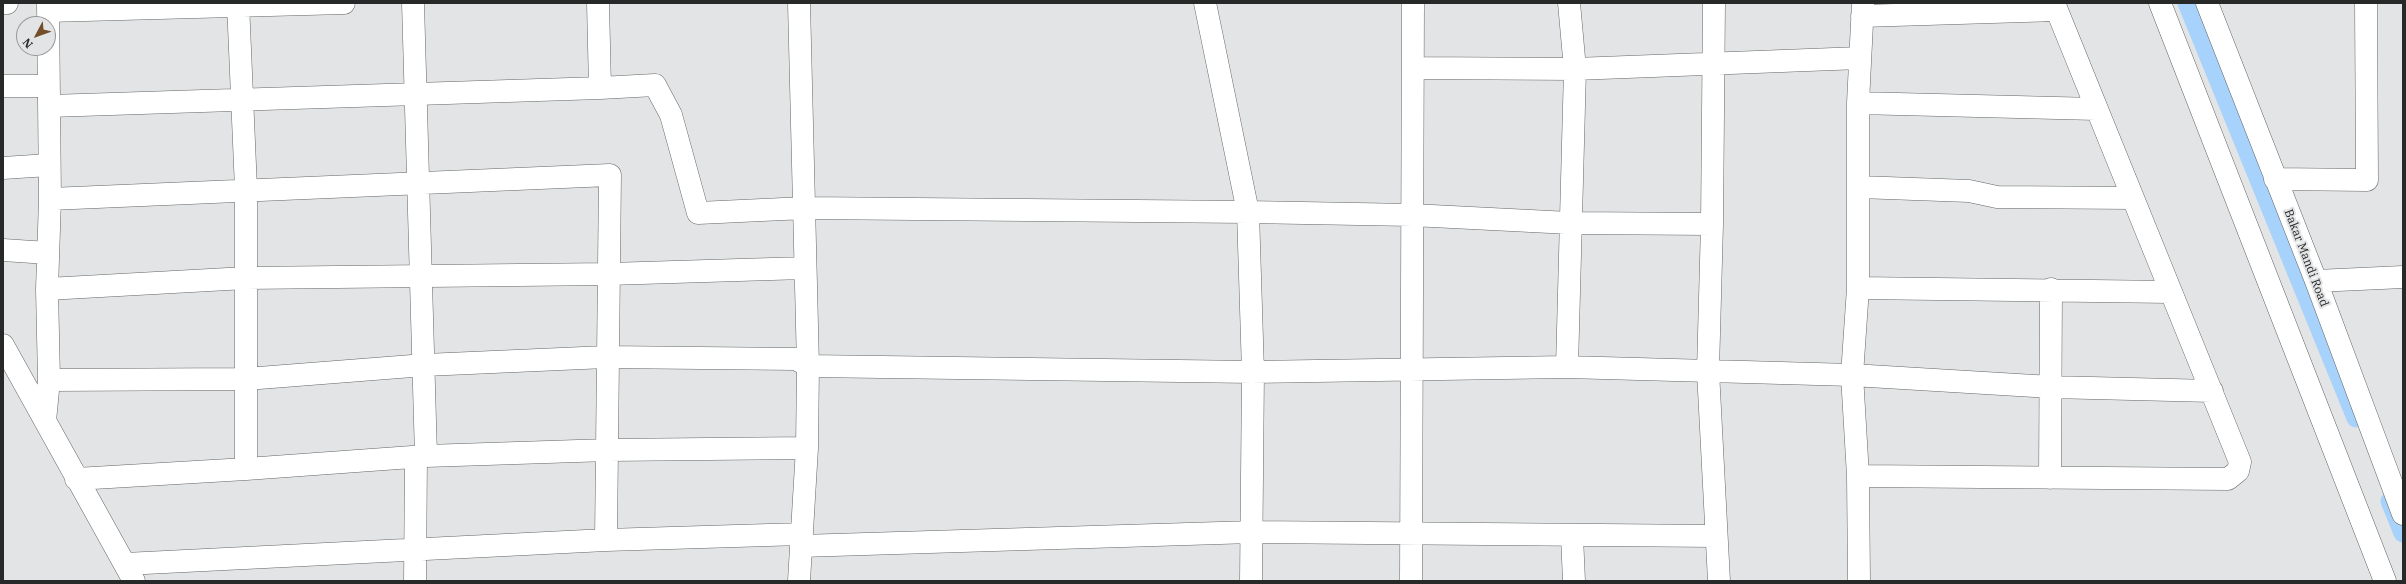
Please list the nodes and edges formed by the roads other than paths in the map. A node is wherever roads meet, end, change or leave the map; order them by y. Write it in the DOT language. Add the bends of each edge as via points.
graph roads {
  1 [pos="3,3"];
  2 [pos="7,3"];
  3 [pos="344,3"];
  4 [pos="413,3"];
  5 [pos="598,3"];
  6 [pos="799,3"];
  7 [pos="1204,3"];
  8 [pos="1414,3"];
  9 [pos="1569,3"];
  10 [pos="1714,3"];
  11 [pos="2160,3"];
  12 [pos="2207,3"];
  13 [pos="2366,3"];
  14 [pos="238,4"];
  15 [pos="48,7"];
  16 [pos="2055,7"];
  17 [pos="1863,9"];
  18 [pos="1860,58"];
  19 [pos="1713,64"];
  20 [pos="1413,68"];
  21 [pos="1575,69"];
  22 [pos="3,86"];
  23 [pos="600,88"];
  24 [pos="417,95"];
  25 [pos="49,96"];
  26 [pos="243,101"];
  27 [pos="1858,103"];
  28 [pos="2096,109"];
  29 [pos="49,165"];
  30 [pos="3,168"];
  31 [pos="2275,179"];
  32 [pos="418,184"];
  33 [pos="1859,187"];
  34 [pos="246,189"];
  35 [pos="2133,198"];
  36 [pos="50,199"];
  37 [pos="805,208"];
  38 [pos="1248,212"];
  39 [pos="1412,216"];
  40 [pos="1570,223"];
  41 [pos="1712,224"];
  42 [pos="3,250"];
  43 [pos="48,253"];
  44 [pos="804,268"];
  45 [pos="609,274"];
  46 [pos="419,277"];
  47 [pos="2403,277"];
  48 [pos="246,278"];
  49 [pos="2316,281"];
  50 [pos="1858,288"];
  51 [pos="47,289"];
  52 [pos="2051,289"];
  53 [pos="2171,292"];
  54 [pos="3,345"];
  55 [pos="606,358"];
  56 [pos="425,365"];
  57 [pos="808,366"];
  58 [pos="1567,366"];
  59 [pos="1413,370"];
  60 [pos="1708,371"];
  61 [pos="1253,372"];
  62 [pos="1852,375"];
  63 [pos="246,379"];
  64 [pos="49,380"];
  65 [pos="2050,387"];
  66 [pos="2212,391"];
  67 [pos="45,421"];
  68 [pos="807,448"];
  69 [pos="608,450"];
  70 [pos="421,456"];
  71 [pos="246,469"];
  72 [pos="1858,476"];
  73 [pos="2050,478"];
  74 [pos="76,479"];
  75 [pos="2403,514"];
  76 [pos="1252,532"];
  77 [pos="1412,533"];
  78 [pos="1572,536"];
  79 [pos="1716,536"];
  80 [pos="606,540"];
  81 [pos="801,540"];
  82 [pos="416,550"];
  83 [pos="130,573"];
  84 [pos="416,581"];
  85 [pos="799,581"];
  86 [pos="1251,581"];
  87 [pos="1411,581"];
  88 [pos="1574,581"];
  89 [pos="1719,581"];
  90 [pos="1859,581"];
  91 [pos="2385,581"];
  1 -- 2 [label="street"];
  3 -- 14 [label="street"];
  4 -- 24 [label="street"];
  5 -- 23 [label="street"];
  6 -- 37 [label="street"];
  7 -- 38 [label="street"];
  8 -- 20 [label="street"];
  9 -- 21 [label="street"];
  10 -- 19 [label="street"];
  11 -- 91 [label="street"];
  12 -- 31 [label="street, Bakar Mandi Road"];
  13 -- 31 [label="street" via="2367,180"];
  14 -- 15 [label="street"];
  14 -- 26 [label="street"];
  15 -- 25 [label="street"];
  16 -- 17 [label="street"];
  16 -- 28 [label="street"];
  17 -- 18 [label="street"];
  18 -- 19 [label="street"];
  18 -- 27 [label="street"];
  19 -- 21 [label="street"];
  19 -- 41 [label="street"];
  20 -- 21 [label="street"];
  20 -- 39 [label="street"];
  21 -- 40 [label="street"];
  22 -- 25 [label="street"];
  23 -- 24 [label="street"];
  23 -- 37 [label="street" via="655,85 670,116 698,213"];
  24 -- 26 [label="street"];
  24 -- 32 [label="street"];
  25 -- 26 [label="street"];
  25 -- 29 [label="street"];
  26 -- 34 [label="street"];
  27 -- 28 [label="street"];
  27 -- 33 [label="street"];
  28 -- 35 [label="street"];
  29 -- 30 [label="street"];
  29 -- 36 [label="street"];
  31 -- 49 [label="street, Bakar Mandi Road"];
  32 -- 34 [label="street"];
  32 -- 45 [label="street" via="610,175"];
  32 -- 46 [label="street"];
  33 -- 35 [label="street" via="1962,191 1997,197"];
  33 -- 50 [label="street"];
  34 -- 36 [label="street"];
  34 -- 48 [label="street"];
  35 -- 53 [label="street"];
  36 -- 43 [label="street"];
  37 -- 38 [label="street"];
  37 -- 44 [label="street"];
  38 -- 39 [label="street"];
  38 -- 61 [label="street"];
  39 -- 40 [label="street"];
  39 -- 59 [label="street"];
  40 -- 41 [label="street"];
  40 -- 58 [label="street"];
  41 -- 60 [label="street"];
  42 -- 43 [label="street"];
  43 -- 51 [label="street"];
  44 -- 45 [label="street"];
  44 -- 57 [label="street"];
  45 -- 46 [label="street"];
  45 -- 55 [label="street"];
  46 -- 48 [label="street"];
  46 -- 56 [label="street"];
  47 -- 49 [label="street"];
  48 -- 51 [label="street"];
  48 -- 63 [label="street"];
  49 -- 75 [label="street, Bakar Mandi Road"];
  50 -- 52 [label="street"];
  50 -- 62 [label="street"];
  51 -- 64 [label="street"];
  52 -- 53 [label="street"];
  52 -- 65 [label="street"];
  53 -- 66 [label="street"];
  54 -- 67 [label="street"];
  55 -- 56 [label="street"];
  55 -- 57 [label="street" via="796,359"];
  55 -- 69 [label="street"];
  56 -- 63 [label="street"];
  56 -- 70 [label="street"];
  57 -- 61 [label="street"];
  57 -- 68 [label="street"];
  58 -- 59 [label="street"];
  58 -- 60 [label="street"];
  59 -- 61 [label="street"];
  59 -- 77 [label="street"];
  60 -- 62 [label="street"];
  60 -- 79 [label="street"];
  61 -- 76 [label="street"];
  62 -- 65 [label="street"];
  62 -- 72 [label="street"];
  63 -- 64 [label="street"];
  63 -- 71 [label="street"];
  64 -- 67 [label="street"];
  65 -- 66 [label="street"];
  65 -- 73 [label="street"];
  66 -- 73 [label="street" via="2240,462 2238,472 2228,479"];
  67 -- 74 [label="street"];
  68 -- 69 [label="street"];
  68 -- 81 [label="street"];
  69 -- 70 [label="street"];
  69 -- 80 [label="street"];
  70 -- 71 [label="street"];
  70 -- 82 [label="street"];
  71 -- 74 [label="street"];
  72 -- 73 [label="street"];
  72 -- 90 [label="street"];
  74 -- 83 [label="street"];
  76 -- 77 [label="street"];
  76 -- 81 [label="street"];
  76 -- 86 [label="street"];
  77 -- 78 [label="street"];
  77 -- 87 [label="street"];
  78 -- 79 [label="street"];
  78 -- 88 [label="street"];
  79 -- 89 [label="street"];
  80 -- 81 [label="street"];
  80 -- 82 [label="street"];
  81 -- 85 [label="street"];
  82 -- 83 [label="street"];
  82 -- 84 [label="street"];
}
